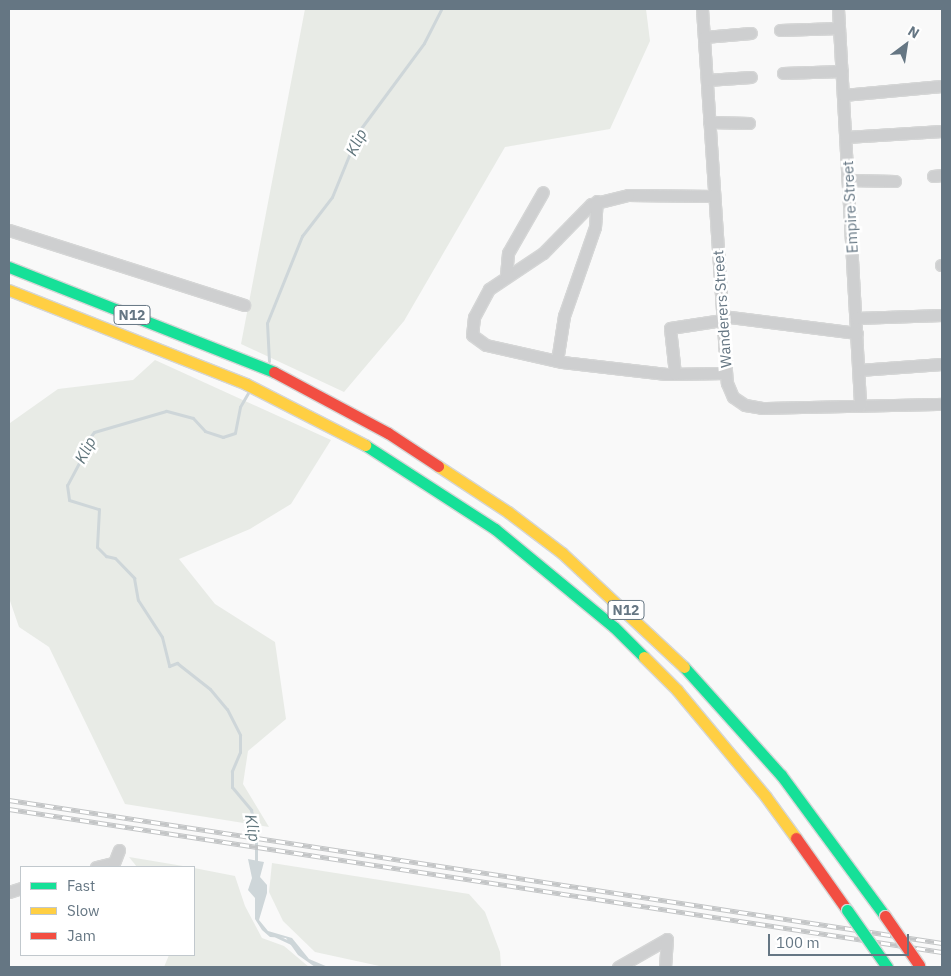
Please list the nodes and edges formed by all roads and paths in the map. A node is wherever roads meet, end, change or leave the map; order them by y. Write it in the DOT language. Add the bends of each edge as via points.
graph roads {
  1 [pos="702,9"];
  2 [pos="838,9"];
  3 [pos="839,28"];
  4 [pos="780,30"];
  5 [pos="751,33"];
  6 [pos="704,37"];
  7 [pos="842,71"];
  8 [pos="784,73"];
  9 [pos="751,76"];
  10 [pos="707,80"];
  11 [pos="942,86"];
  12 [pos="843,95"];
  13 [pos="709,122"];
  14 [pos="749,123"];
  15 [pos="942,131"];
  16 [pos="846,137"];
  17 [pos="848,180"];
  18 [pos="894,181"];
  19 [pos="543,192"];
  20 [pos="714,196"];
  21 [pos="597,201"];
  22 [pos="9,230"];
  23 [pos="9,267"];
  24 [pos="506,276"];
  25 [pos="9,290"];
  26 [pos="244,305"];
  27 [pos="942,315"];
  28 [pos="722,318"];
  29 [pos="856,318"];
  30 [pos="857,333"];
  31 [pos="557,361"];
  32 [pos="942,364"];
  33 [pos="859,370"];
  34 [pos="726,373"];
  35 [pos="675,374"];
  36 [pos="942,404"];
  37 [pos="860,405"];
  38 [pos="118,850"];
  39 [pos="100,866"];
  40 [pos="920,966"];
  41 [pos="618,967"];
  42 [pos="664,967"];
  43 [pos="887,967"];
  1 -- 6 [label="street, Wanderers Street"];
  2 -- 3 [label="street, Empire Street"];
  3 -- 4 [label="street"];
  3 -- 7 [label="street, Empire Street"];
  5 -- 6 [label="street"];
  6 -- 10 [label="street, Wanderers Street"];
  7 -- 8 [label="street"];
  7 -- 12 [label="street, Empire Street"];
  9 -- 10 [label="street"];
  10 -- 13 [label="street, Wanderers Street"];
  11 -- 12 [label="street"];
  12 -- 16 [label="street, Empire Street"];
  13 -- 14 [label="street"];
  13 -- 20 [label="street, Wanderers Street"];
  15 -- 16 [label="street"];
  16 -- 17 [label="street, Empire Street"];
  17 -- 18 [label="street"];
  17 -- 29 [label="street, Empire Street"];
  19 -- 24 [label="street" via="508,253"];
  20 -- 21 [label="street" via="645,194"];
  20 -- 28 [label="street, Wanderers Street"];
  21 -- 24 [label="street" via="543,253"];
  21 -- 31 [label="street" via="594,227 564,316"];
  22 -- 26 [label="street"];
  23 -- 40 [label="highway, N12, bridge" via="256,363 298,383 472,486 562,553 700,682 754,742 804,804"];
  24 -- 31 [label="street" via="489,289 480,302 472,335 486,345"];
  25 -- 43 [label="highway, N12, bridge" via="246,384 288,404 374,450 471,512 545,568 614,627 677,690 739,762"];
  27 -- 29 [label="street"];
  28 -- 30 [label="street"];
  28 -- 34 [label="street, Wanderers Street"];
  28 -- 35 [label="street" via="670,328"];
  29 -- 30 [label="street, Empire Street"];
  30 -- 33 [label="street, Empire Street"];
  31 -- 35 [label="street"];
  32 -- 33 [label="street"];
  33 -- 37 [label="street, Empire Street"];
  34 -- 35 [label="street"];
  34 -- 37 [label="street, Wanderers Street" via="733,397 752,407"];
  36 -- 37 [label="street, Wanderers Street"];
  38 -- 39 [label="street" via="114,863"];
  41 -- 42 [label="street" via="667,939"];
}
